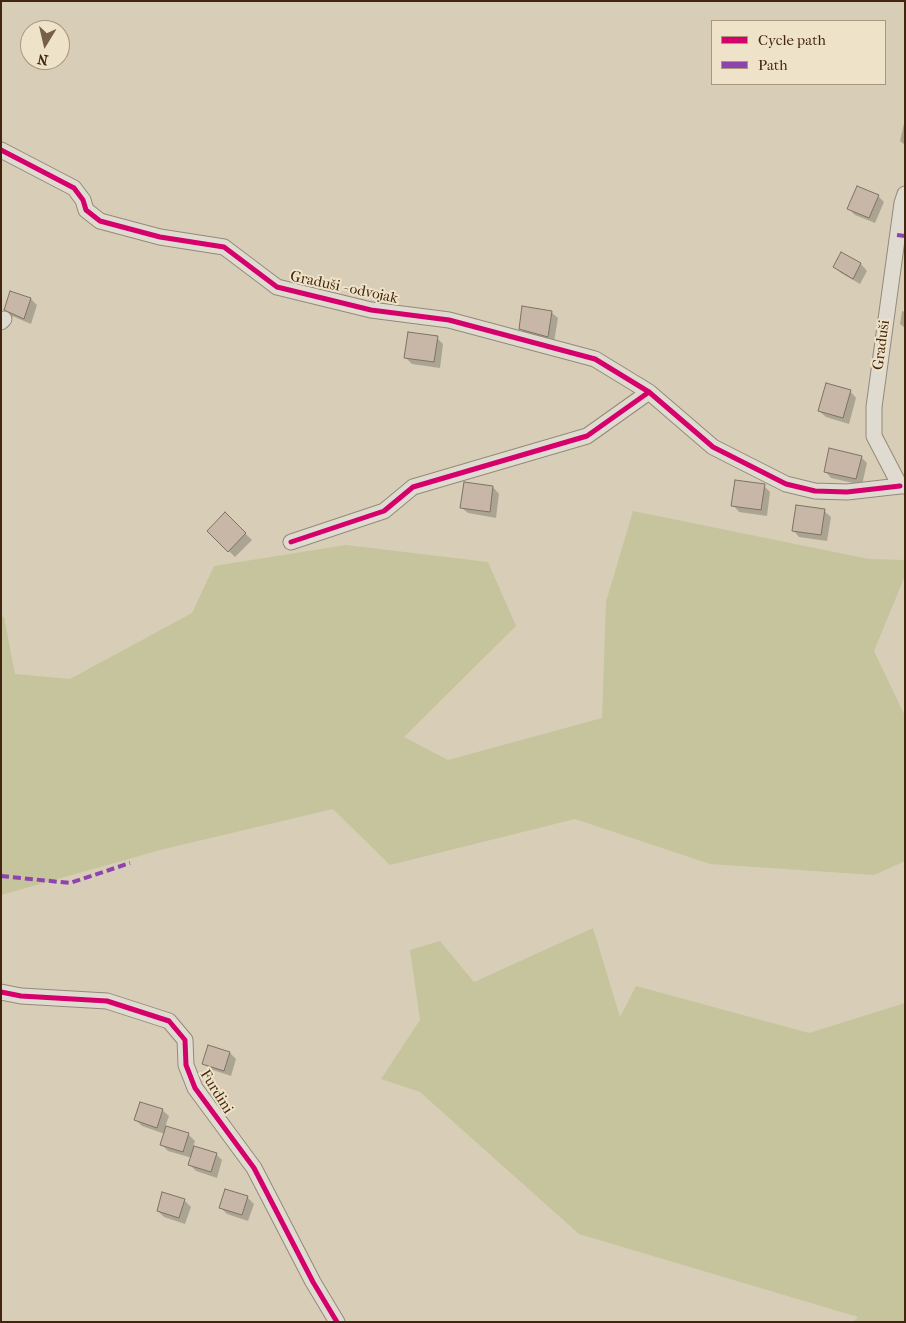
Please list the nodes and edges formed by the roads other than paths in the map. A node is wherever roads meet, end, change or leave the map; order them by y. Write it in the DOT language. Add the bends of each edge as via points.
graph roads {
  1 [pos="1,150"];
  2 [pos="905,194"];
  3 [pos="649,392"];
  4 [pos="902,486"];
  5 [pos="291,542"];
  6 [pos="1,992"];
  7 [pos="337,1322"];
  1 -- 3 [label="street, Graduši - odvojak" via="74,188 86,210 100,221 160,237 224,247 276,287 371,310 448,320 595,359"];
  2 -- 4 [label="street, Graduši" via="874,407 874,436"];
  3 -- 4 [label="street, Graduši - odvojak" via="713,447 786,484 815,491 846,492"];
  3 -- 5 [label="street" via="587,436 413,486 384,511"];
  6 -- 7 [label="street, Furdini" via="107,1001 168,1022 185,1040 186,1065 195,1088 254,1168 312,1282"];
}
